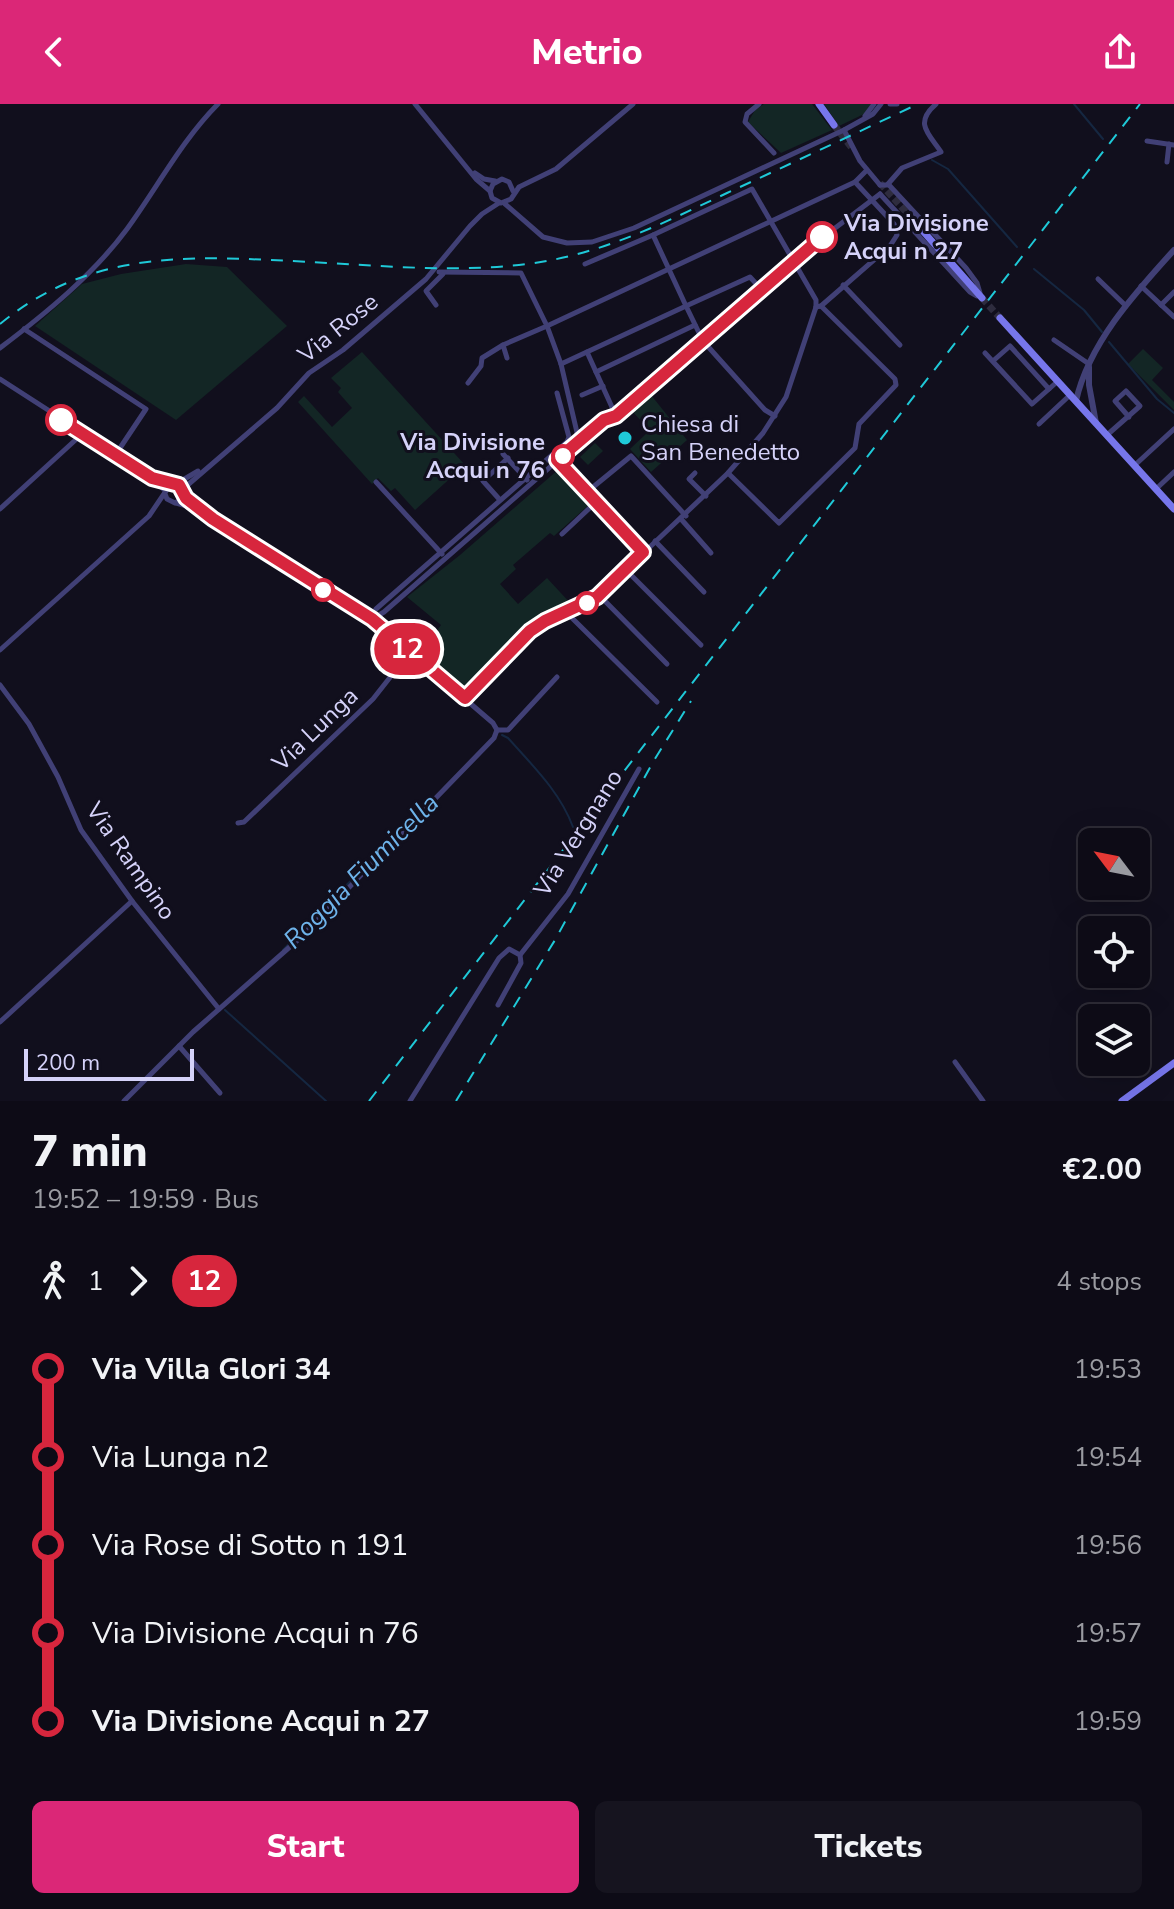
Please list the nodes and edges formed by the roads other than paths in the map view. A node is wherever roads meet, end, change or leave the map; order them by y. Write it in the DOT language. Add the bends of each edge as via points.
graph roads {
  1 [pos="218,104"];
  2 [pos="415,104"];
  3 [pos="633,104"];
  4 [pos="759,104"];
  5 [pos="819,104"];
  6 [pos="874,104"];
  7 [pos="881,104"];
  8 [pos="890,104"];
  9 [pos="897,104"];
  10 [pos="936,104"];
  11 [pos="862,120"];
  12 [pos="834,125"];
  13 [pos="844,130"];
  14 [pos="1147,141"];
  15 [pos="1172,144"];
  16 [pos="774,153"];
  17 [pos="1167,162"];
  18 [pos="471,170"];
  19 [pos="867,170"];
  20 [pos="541,178"];
  21 [pos="495,181"];
  22 [pos="509,182"];
  23 [pos="855,182"];
  24 [pos="880,185"];
  25 [pos="889,186"];
  26 [pos="490,193"];
  27 [pos="513,194"];
  28 [pos="881,195"];
  29 [pos="871,199"];
  30 [pos="501,203"];
  31 [pos="517,212"];
  32 [pos="482,214"];
  33 [pos="920,218"];
  34 [pos="770,221"];
  35 [pos="910,227"];
  36 [pos="922,230"];
  37 [pos="653,235"];
  38 [pos="1174,250"];
  39 [pos="793,260"];
  40 [pos="585,264"];
  41 [pos="669,269"];
  42 [pos="1098,279"];
  43 [pos="843,285"];
  44 [pos="1141,286"];
  45 [pos="761,289"];
  46 [pos="1174,292"];
  47 [pos="982,298"];
  48 [pos="436,305"];
  49 [pos="1161,305"];
  50 [pos="686,306"];
  51 [pos="818,306"];
  52 [pos="1126,306"];
  53 [pos="1174,317"];
  54 [pos="1000,318"];
  55 [pos="695,325"];
  56 [pos="547,326"];
  57 [pos="24,329"];
  58 [pos="1054,340"];
  59 [pos="703,341"];
  60 [pos="503,345"];
  61 [pos="900,345"];
  62 [pos="0,348"];
  63 [pos="587,352"];
  64 [pos="985,353"];
  65 [pos="507,358"];
  66 [pos="993,361"];
  67 [pos="561,364"];
  68 [pos="1089,364"];
  69 [pos="596,372"];
  70 [pos="1085,374"];
  71 [pos="0,379"];
  72 [pos="1058,381"];
  73 [pos="468,383"];
  74 [pos="1089,385"];
  75 [pos="603,386"];
  76 [pos="1049,389"];
  77 [pos="557,393"];
  78 [pos="582,395"];
  79 [pos="1072,397"];
  80 [pos="571,407"];
  81 [pos="561,409"];
  82 [pos="616,416"];
  83 [pos="775,416"];
  84 [pos="1129,417"];
  85 [pos="1096,423"];
  86 [pos="1039,424"];
  87 [pos="1174,429"];
  88 [pos="83,434"];
  89 [pos="1107,435"];
  90 [pos="579,441"];
  91 [pos="116,454"];
  92 [pos="557,458"];
  93 [pos="210,465"];
  94 [pos="1135,465"];
  95 [pos="1174,472"];
  96 [pos="695,473"];
  97 [pos="728,473"];
  98 [pos="152,478"];
  99 [pos="528,481"];
  100 [pos="376,482"];
  101 [pos="174,484"];
  102 [pos="1156,489"];
  103 [pos="165,492"];
  104 [pos="184,492"];
  105 [pos="587,492"];
  106 [pos="706,496"];
  107 [pos="500,500"];
  108 [pos="596,502"];
  109 [pos="174,503"];
  110 [pos="0,509"];
  111 [pos="1174,509"];
  112 [pos="205,513"];
  113 [pos="149,516"];
  114 [pos="683,518"];
  115 [pos="562,534"];
  116 [pos="655,541"];
  117 [pos="643,552"];
  118 [pos="711,553"];
  119 [pos="443,555"];
  120 [pos="625,569"];
  121 [pos="704,592"];
  122 [pos="599,595"];
  123 [pos="376,609"];
  124 [pos="568,612"];
  125 [pos="372,619"];
  126 [pos="701,645"];
  127 [pos="0,650"];
  128 [pos="410,652"];
  129 [pos="667,664"];
  130 [pos="557,677"];
  131 [pos="0,685"];
  132 [pos="465,698"];
  133 [pos="657,702"];
  134 [pos="497,730"];
  135 [pos="639,769"];
  136 [pos="238,823"];
  137 [pos="132,901"];
  138 [pos="520,955"];
  139 [pos="498,1005"];
  140 [pos="219,1009"];
  141 [pos="0,1022"];
  142 [pos="179,1046"];
  143 [pos="955,1062"];
  144 [pos="1174,1063"];
  145 [pos="220,1093"];
  146 [pos="1133,1093"];
  147 [pos="124,1101"];
  148 [pos="410,1101"];
  149 [pos="983,1101"];
  150 [pos="1122,1101"];
  151 [pos="1139,1101"];
  1 -- 57 [label="street" via="115,244"];
  2 -- 18 [label="street"];
  3 -- 20 [label="street"];
  4 -- 16 [label="street" via="745,122"];
  5 -- 12 [label="main road"];
  6 -- 11 [label="street"];
  7 -- 11 [label="street"];
  8 -- 9 [label="street"];
  10 -- 25 [label="street" via="924,128 941,152 902,168"];
  11 -- 13 [label="street"];
  13 -- 19 [label="street"];
  13 -- 31 [label="street" via="634,228 592,242 543,237"];
  14 -- 15 [label="street"];
  15 -- 17 [label="street"];
  18 -- 21 [label="street"];
  18 -- 26 [label="street"];
  19 -- 23 [label="street"];
  19 -- 24 [label="street"];
  20 -- 22 [label="street"];
  20 -- 27 [label="street"];
  21 -- 22 [label="street"];
  21 -- 26 [label="street"];
  22 -- 27 [label="street"];
  23 -- 29 [label="street"];
  23 -- 34 [label="street"];
  24 -- 25 [label="street"];
  24 -- 28 [label="street"];
  25 -- 28 [label="street" via="889,194"];
  25 -- 33 [label="street"];
  26 -- 30 [label="street"];
  26 -- 32 [label="street, Via Rose"];
  27 -- 30 [label="street"];
  27 -- 31 [label="street"];
  28 -- 29 [label="street"];
  28 -- 35 [label="street"];
  29 -- 39 [label="street"];
  29 -- 43 [label="street" via="894,224 897,235"];
  30 -- 31 [label="street"];
  30 -- 32 [label="street, Via Rose"];
  32 -- 93 [label="street, Via Rose" via="426,279 309,373"];
  33 -- 35 [label="street"];
  33 -- 47 [label="street" via="966,268"];
  34 -- 37 [label="street" via="752,189"];
  34 -- 39 [label="street"];
  34 -- 41 [label="street"];
  35 -- 47 [label="street" via="970,292"];
  36 -- 47 [label="main road"];
  37 -- 40 [label="street"];
  37 -- 41 [label="street"];
  38 -- 44 [label="street"];
  39 -- 45 [label="street"];
  39 -- 51 [label="street"];
  41 -- 50 [label="street"];
  41 -- 56 [label="street"];
  42 -- 52 [label="street"];
  43 -- 51 [label="street"];
  43 -- 61 [label="street"];
  44 -- 49 [label="street"];
  44 -- 52 [label="street"];
  45 -- 50 [label="street" via="750,277"];
  45 -- 59 [label="street"];
  46 -- 49 [label="street"];
  48 -- 56 [label="street" via="426,291 441,273 519,272"];
  49 -- 53 [label="street"];
  50 -- 55 [label="street"];
  50 -- 63 [label="street"];
  51 -- 83 [label="street"];
  51 -- 97 [label="street" via="896,385 861,421 855,448 779,523"];
  52 -- 68 [label="street"];
  54 -- 72 [label="main road"];
  55 -- 59 [label="street"];
  55 -- 69 [label="street"];
  56 -- 60 [label="street"];
  56 -- 67 [label="street"];
  57 -- 62 [label="street"];
  57 -- 91 [label="street" via="146,409"];
  58 -- 68 [label="street"];
  59 -- 82 [label="street"];
  59 -- 83 [label="street"];
  60 -- 65 [label="street"];
  60 -- 73 [label="street" via="482,358"];
  63 -- 67 [label="street"];
  63 -- 69 [label="street"];
  64 -- 66 [label="street"];
  66 -- 76 [label="street" via="1032,404"];
  66 -- 76 [label="street" via="1010,346"];
  67 -- 80 [label="street"];
  68 -- 70 [label="street"];
  68 -- 74 [label="street"];
  69 -- 75 [label="street"];
  70 -- 79 [label="street"];
  70 -- 79 [label="street"];
  71 -- 88 [label="street"];
  72 -- 76 [label="street"];
  72 -- 79 [label="main road"];
  74 -- 79 [label="street" via="1086,394"];
  74 -- 85 [label="street"];
  75 -- 78 [label="street"];
  75 -- 82 [label="street"];
  77 -- 81 [label="street"];
  79 -- 85 [label="main road"];
  79 -- 86 [label="street"];
  80 -- 81 [label="street"];
  80 -- 90 [label="street"];
  81 -- 92 [label="street" via="568,440"];
  82 -- 90 [label="street"];
  83 -- 97 [label="street"];
  84 -- 84 [label="street" via="1115,401 1126,391 1140,406"];
  84 -- 89 [label="street"];
  85 -- 89 [label="main road"];
  87 -- 94 [label="street"];
  88 -- 91 [label="street"];
  88 -- 110 [label="street"];
  89 -- 94 [label="main road"];
  90 -- 92 [label="street"];
  91 -- 98 [label="street"];
  92 -- 99 [label="street"];
  92 -- 105 [label="street"];
  93 -- 101 [label="street, Via Rose"];
  93 -- 104 [label="street, Via Rose"];
  94 -- 102 [label="main road"];
  95 -- 102 [label="street"];
  96 -- 106 [label="street" via="689,479"];
  97 -- 106 [label="street"];
  98 -- 101 [label="street"];
  98 -- 103 [label="street"];
  99 -- 107 [label="street"];
  99 -- 107 [label="street" via="506,456 483,481"];
  99 -- 119 [label="street"];
  100 -- 119 [label="street"];
  101 -- 103 [label="street"];
  101 -- 104 [label="street"];
  102 -- 111 [label="main road"];
  103 -- 109 [label="street"];
  103 -- 113 [label="street"];
  104 -- 109 [label="street, Via Rose"];
  104 -- 112 [label="street"];
  105 -- 108 [label="street"];
  105 -- 114 [label="street" via="631,456"];
  106 -- 114 [label="street"];
  107 -- 119 [label="street"];
  108 -- 115 [label="street"];
  108 -- 117 [label="street"];
  109 -- 112 [label="street"];
  109 -- 113 [label="street"];
  112 -- 125 [label="street"];
  113 -- 127 [label="street"];
  114 -- 116 [label="street"];
  114 -- 118 [label="street"];
  116 -- 117 [label="street"];
  116 -- 121 [label="street"];
  117 -- 120 [label="street"];
  119 -- 123 [label="street"];
  119 -- 125 [label="street"];
  120 -- 122 [label="street"];
  120 -- 126 [label="street"];
  122 -- 124 [label="street"];
  122 -- 129 [label="street"];
  124 -- 132 [label="street" via="530,631"];
  124 -- 133 [label="street"];
  125 -- 128 [label="street"];
  128 -- 132 [label="street"];
  128 -- 136 [label="street, Via Lunga" via="373,699"];
  130 -- 134 [label="street" via="508,730"];
  131 -- 137 [label="street, Via Rampino" via="29,724 81,830"];
  132 -- 134 [label="street"];
  134 -- 140 [label="street" via="300,938"];
  135 -- 138 [label="street, Via Vergnano" via="568,894"];
  137 -- 140 [label="street, Via Rampino"];
  137 -- 141 [label="street"];
  138 -- 139 [label="street, Via Vergnano" via="520,968"];
  138 -- 148 [label="street, Via Vergnano" via="509,949 499,958"];
  140 -- 142 [label="street"];
  142 -- 145 [label="street"];
  142 -- 147 [label="street"];
  143 -- 149 [label="street"];
  144 -- 146 [label="main road"];
  146 -- 150 [label="main road"];
  146 -- 151 [label="street"];
}
